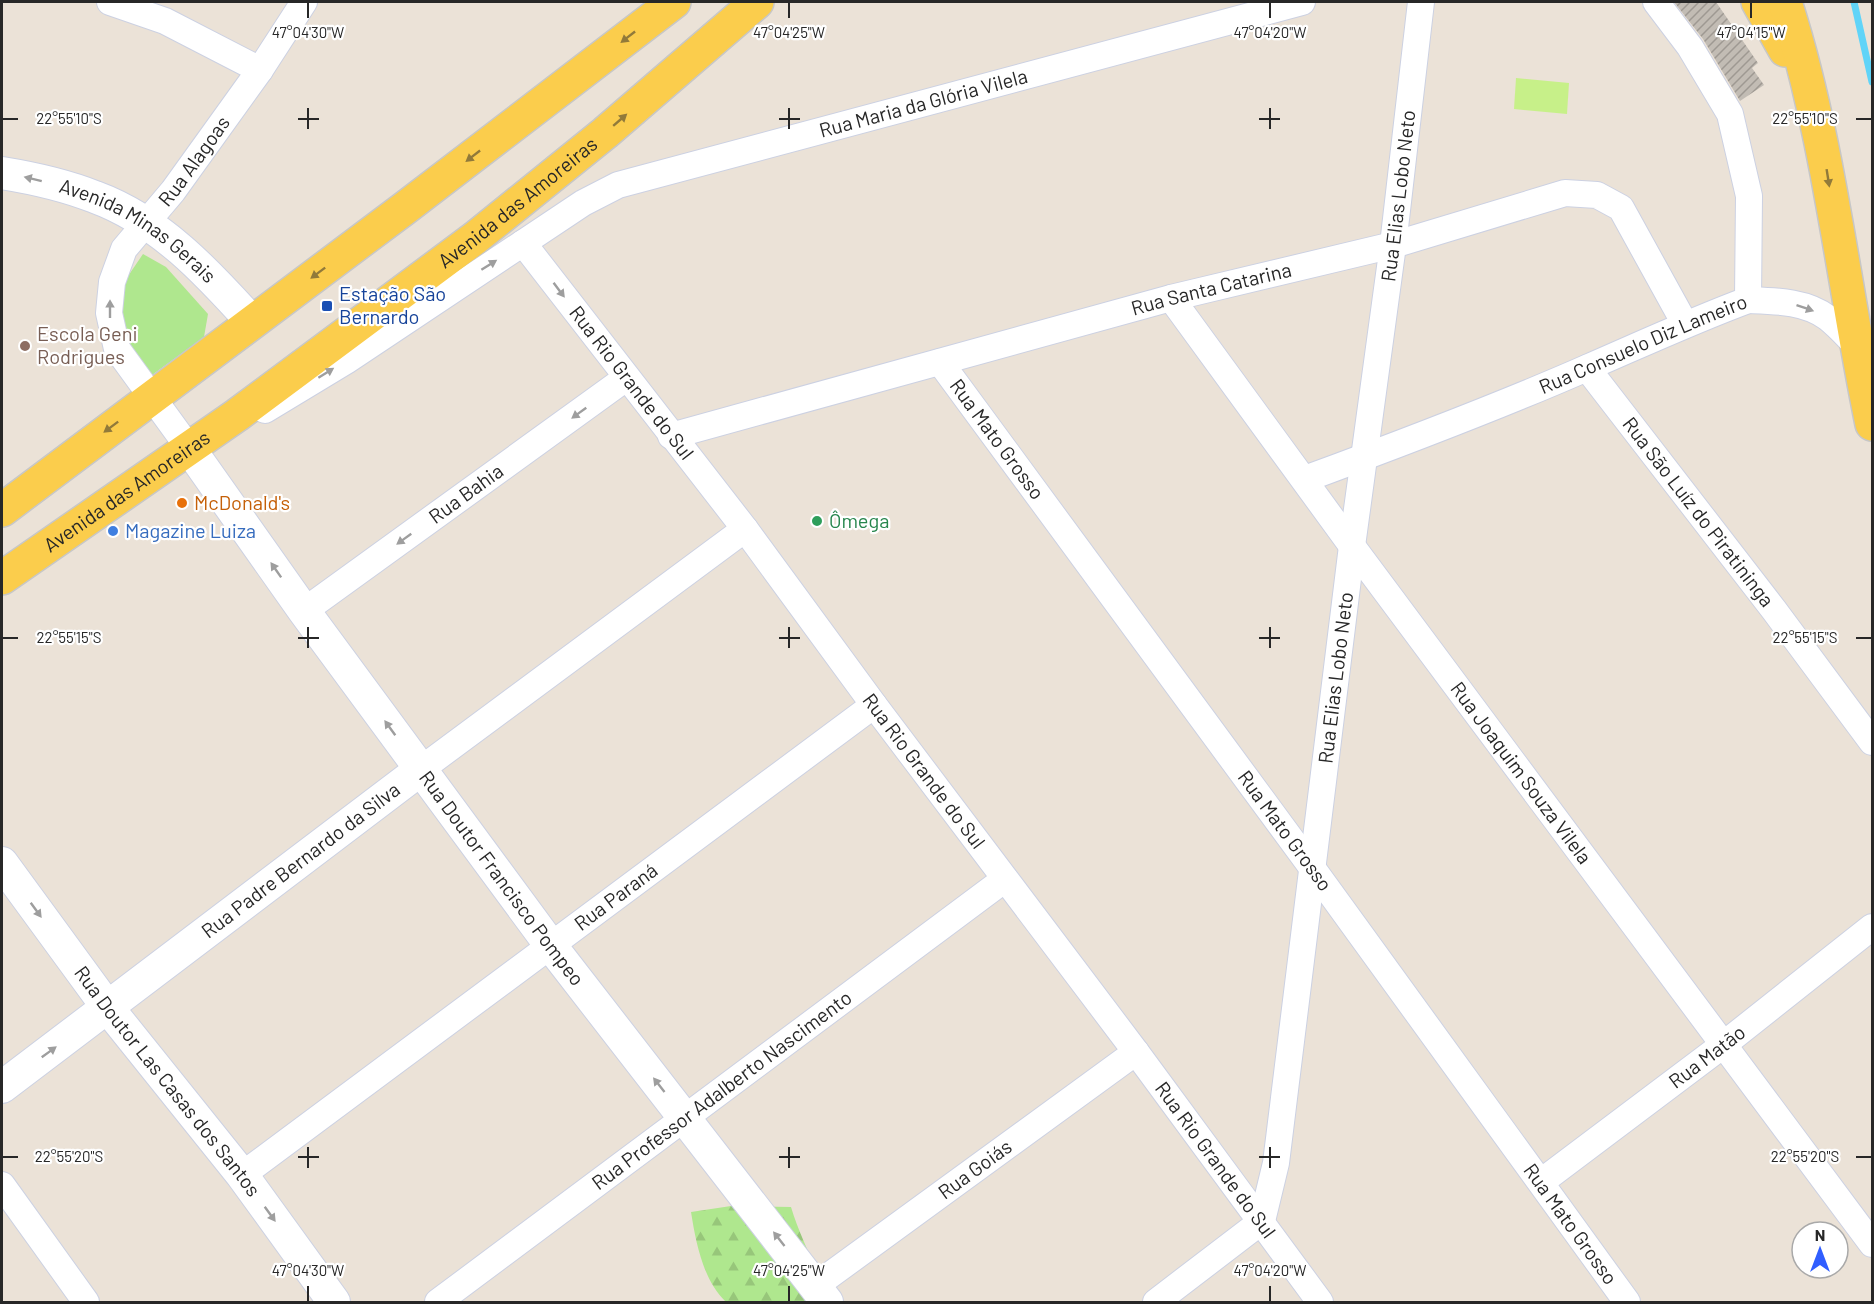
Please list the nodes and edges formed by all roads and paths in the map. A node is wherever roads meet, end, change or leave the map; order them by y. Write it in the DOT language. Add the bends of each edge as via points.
graph roads {
  1 [pos="110,2"];
  2 [pos="304,2"];
  3 [pos="674,2"];
  4 [pos="757,2"];
  5 [pos="1302,2"];
  6 [pos="1422,2"];
  7 [pos="1656,2"];
  8 [pos="1758,2"];
  9 [pos="1785,2"];
  10 [pos="260,70"];
  11 [pos="1816,120"];
  12 [pos="2,173"];
  13 [pos="146,223"];
  14 [pos="524,243"];
  15 [pos="1392,245"];
  16 [pos="1171,298"];
  17 [pos="1748,300"];
  18 [pos="252,322"];
  19 [pos="1685,324"];
  20 [pos="1856,344"];
  21 [pos="940,362"];
  22 [pos="1587,368"];
  23 [pos="626,378"];
  24 [pos="152,396"];
  25 [pos="237,415"];
  26 [pos="1872,424"];
  27 [pos="671,436"];
  28 [pos="189,448"];
  29 [pos="1364,457"];
  30 [pos="1305,479"];
  31 [pos="2,510"];
  32 [pos="745,529"];
  33 [pos="1352,546"];
  34 [pos="2,578"];
  35 [pos="304,610"];
  36 [pos="874,705"];
  37 [pos="1872,742"];
  38 [pos="420,770"];
  39 [pos="2,862"];
  40 [pos="1313,869"];
  41 [pos="1005,879"];
  42 [pos="1872,927"];
  43 [pos="550,946"];
  44 [pos="108,1008"];
  45 [pos="1723,1045"];
  46 [pos="1136,1052"];
  47 [pos="2,1086"];
  48 [pos="684,1117"];
  49 [pos="242,1175"];
  50 [pos="1541,1182"];
  51 [pos="2,1185"];
  52 [pos="1262,1221"];
  53 [pos="1872,1244"];
  54 [pos="821,1294"];
  55 [pos="86,1302"];
  56 [pos="334,1302"];
  57 [pos="438,1302"];
  58 [pos="1156,1302"];
  59 [pos="1320,1302"];
  60 [pos="1627,1302"];
  1 -- 10 [label="street" via="165,21"];
  2 -- 10 [label="street, Rua Alagoas"];
  3 -- 18 [label="main road, one-way"];
  25 -- 4 [label="main road, Avenida das Amoreiras, one-way" via="475,238"];
  5 -- 14 [label="street, Rua Maria da Glória Vilela" via="618,185 583,203"];
  6 -- 15 [label="street, Rua Elias Lobo Neto"];
  7 -- 17 [label="street, Rua Consuelo Diz Lameiro" via="1690,47 1730,114 1749,196"];
  8 -- 11 [label="main road" via="1788,56"];
  9 -- 11 [label="main road"];
  10 -- 13 [label="street, Rua Alagoas"];
  11 -- 20 [label="main road, one-way"];
  13 -- 12 [label="street, Avenida Minas Gerais, one-way" via="96,197"];
  13 -- 18 [label="street, Avenida Minas Gerais" via="211,276"];
  24 -- 13 [label="street, Rua Alagoas, one-way" via="117,349 109,314 112,282 124,249"];
  14 -- 23 [label="street, Rua Rio Grande do Sul, one-way"];
  25 -- 14 [label="street, Rua Maria da Glória Vilela, one-way" via="259,414"];
  15 -- 16 [label="street, Rua Santa Catarina"];
  15 -- 19 [label="street, Rua Santa Catarina" via="1565,193 1598,195 1621,208"];
  15 -- 29 [label="street, Rua Elias Lobo Neto"];
  16 -- 21 [label="street, Rua Santa Catarina"];
  16 -- 30 [label="street, Rua Joaquim Souza Vilela"];
  17 -- 19 [label="street, Rua Consuelo Diz Lameiro"];
  17 -- 20 [label="street, one-way" via="1782,301 1806,307 1827,317"];
  18 -- 24 [label="main road"];
  19 -- 22 [label="street, Rua Consuelo Diz Lameiro"];
  20 -- 26 [label="main road"];
  21 -- 27 [label="street, Rua Santa Catarina"];
  21 -- 40 [label="street, Rua Mato Grosso"];
  22 -- 29 [label="street, Rua Consuelo Diz Lameiro"];
  22 -- 37 [label="street, Rua São Luíz do Piratininga"];
  23 -- 27 [label="street, Rua Rio Grande do Sul"];
  23 -- 35 [label="street, Rua Bahia, one-way"];
  24 -- 28 [label="street, Rua Alagoas"];
  24 -- 31 [label="main road, one-way"];
  25 -- 28 [label="main road, Avenida das Amoreiras"];
  27 -- 32 [label="street, Rua Rio Grande do Sul"];
  28 -- 34 [label="main road, Avenida das Amoreiras"];
  35 -- 28 [label="street, Rua Doutor Francisco Pompeo, one-way"];
  29 -- 30 [label="street, Rua Consuelo Diz Lameiro"];
  29 -- 33 [label="street, Rua Elias Lobo Neto"];
  30 -- 33 [label="street, Rua Joaquim Souza Vilela"];
  32 -- 36 [label="street, Rua Rio Grande do Sul"];
  32 -- 38 [label="street, Rua Padre Bernardo da Silva"];
  33 -- 40 [label="street, Rua Elias Lobo Neto"];
  33 -- 45 [label="street, Rua Joaquim Souza Vilela"];
  38 -- 35 [label="street, Rua Doutor Francisco Pompeo, one-way"];
  36 -- 41 [label="street, Rua Rio Grande do Sul"];
  36 -- 43 [label="street, Rua Paraná"];
  38 -- 43 [label="street, Rua Doutor Francisco Pompeo"];
  38 -- 44 [label="street, Rua Padre Bernardo da Silva"];
  39 -- 44 [label="street, Rua Doutor Las Casas dos Santos, one-way"];
  40 -- 50 [label="street, Rua Mato Grosso"];
  40 -- 52 [label="street, Rua Elias Lobo Neto" via="1276,1163"];
  41 -- 46 [label="street, Rua Rio Grande do Sul"];
  41 -- 48 [label="street, Rua Professor Adalberto Nascimento"];
  42 -- 45 [label="street, Rua Matão"];
  48 -- 43 [label="street, Rua Doutor Francisco Pompeo, one-way"];
  43 -- 49 [label="street, Rua Paraná"];
  47 -- 44 [label="street, Rua Padre Bernardo da Silva, one-way"];
  44 -- 49 [label="street, Rua Doutor Las Casas dos Santos"];
  45 -- 50 [label="street, Rua Matão"];
  45 -- 53 [label="street, Rua Joaquim Souza Vilela"];
  46 -- 52 [label="street, Rua Rio Grande do Sul"];
  46 -- 54 [label="street, Rua Goiás"];
  54 -- 48 [label="street, Rua Doutor Francisco Pompeo, one-way"];
  48 -- 57 [label="street, Rua Professor Adalberto Nascimento"];
  49 -- 56 [label="street, Rua Doutor Las Casas dos Santos, one-way"];
  50 -- 60 [label="street, Rua Mato Grosso"];
  51 -- 55 [label="street"];
  52 -- 58 [label="street"];
  52 -- 59 [label="street, Rua Rio Grande do Sul"];
}
